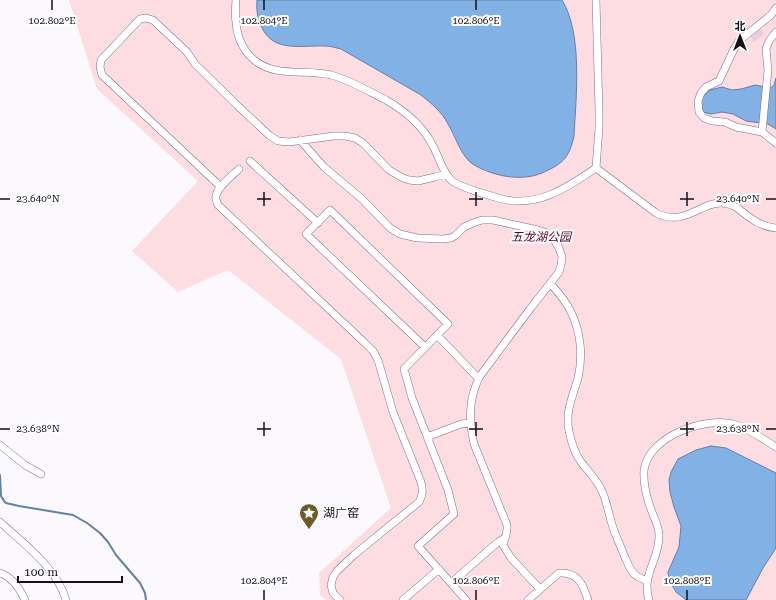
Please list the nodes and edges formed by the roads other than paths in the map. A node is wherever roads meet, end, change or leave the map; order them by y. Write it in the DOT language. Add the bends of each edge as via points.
graph roads {
  1 [pos="236,0"];
  2 [pos="596,0"];
  3 [pos="776,8"];
  4 [pos="776,32"];
  5 [pos="762,132"];
  6 [pos="300,140"];
  7 [pos="776,143"];
  8 [pos="250,161"];
  9 [pos="596,168"];
  10 [pos="239,169"];
  11 [pos="446,174"];
  12 [pos="221,187"];
  13 [pos="318,223"];
  14 [pos="776,228"];
  15 [pos="550,283"];
  16 [pos="437,335"];
  17 [pos="425,347"];
  18 [pos="478,378"];
  19 [pos="471,423"];
  20 [pos="427,437"];
  21 [pos="0,445"];
  22 [pos="776,447"];
  23 [pos="41,474"];
  24 [pos="0,522"];
  25 [pos="505,538"];
  26 [pos="439,569"];
  27 [pos="0,573"];
  28 [pos="647,580"];
  29 [pos="451,583"];
  30 [pos="540,590"];
  31 [pos="25,600"];
  32 [pos="66,600"];
  33 [pos="340,600"];
  34 [pos="403,600"];
  35 [pos="466,600"];
  36 [pos="528,600"];
  37 [pos="588,600"];
  38 [pos="649,600"];
  1 -- 11 [label="street" via="235,16 242,46 253,59 264,66 283,72 315,73 339,78 389,102 408,115 425,133"];
  2 -- 9 [label="street" via="599,128"];
  3 -- 5 [label="street" via="740,40 719,82 706,87 698,101 704,118 725,122 736,128"];
  4 -- 5 [label="street" via="766,49 768,70"];
  5 -- 7 [label="street"];
  6 -- 11 [label="street" via="340,135 351,137 364,143 397,176 418,181"];
  6 -- 12 [label="street" via="278,141 269,135 153,20 140,19 101,60 102,75"];
  6 -- 15 [label="street" via="324,167 362,199 390,228 400,234 417,238 451,238 464,227 482,220 493,220 547,233 553,238 562,257 559,272"];
  8 -- 13 [label="street"];
  9 -- 11 [label="street" via="566,188 525,201 501,199 459,185"];
  9 -- 14 [label="street" via="662,215 682,217 710,204 722,203 732,205 761,225"];
  10 -- 12 [label="street"];
  12 -- 33 [label="street" via="216,193 218,205 373,351 393,412 421,482 423,490 419,502 337,571 331,585"];
  13 -- 16 [label="street" via="330,210 448,324"];
  13 -- 17 [label="street" via="306,234"];
  15 -- 18 [label="street"];
  15 -- 28 [label="street" via="572,313 580,342 578,377 568,414 574,446 580,461 602,490 611,522 634,574"];
  16 -- 17 [label="street"];
  16 -- 18 [label="street"];
  17 -- 20 [label="street" via="404,369"];
  18 -- 19 [label="street" via="472,396"];
  19 -- 20 [label="street" via="460,424"];
  19 -- 25 [label="street" via="474,444 507,525"];
  20 -- 26 [label="street" via="448,490 454,514 418,546"];
  21 -- 23 [label="street"];
  22 -- 28 [label="street" via="740,426 719,422 687,429 655,448 644,471 646,493 659,536"];
  24 -- 32 [label="street" via="39,557 60,585"];
  25 -- 29 [label="street"];
  25 -- 30 [label="street" via="503,545 510,558"];
  26 -- 29 [label="street"];
  26 -- 34 [label="street"];
  27 -- 31 [label="street" via="13,581"];
  28 -- 38 [label="street"];
  29 -- 35 [label="street"];
  30 -- 36 [label="street"];
  30 -- 37 [label="street" via="559,573 567,573 580,580"];
}
